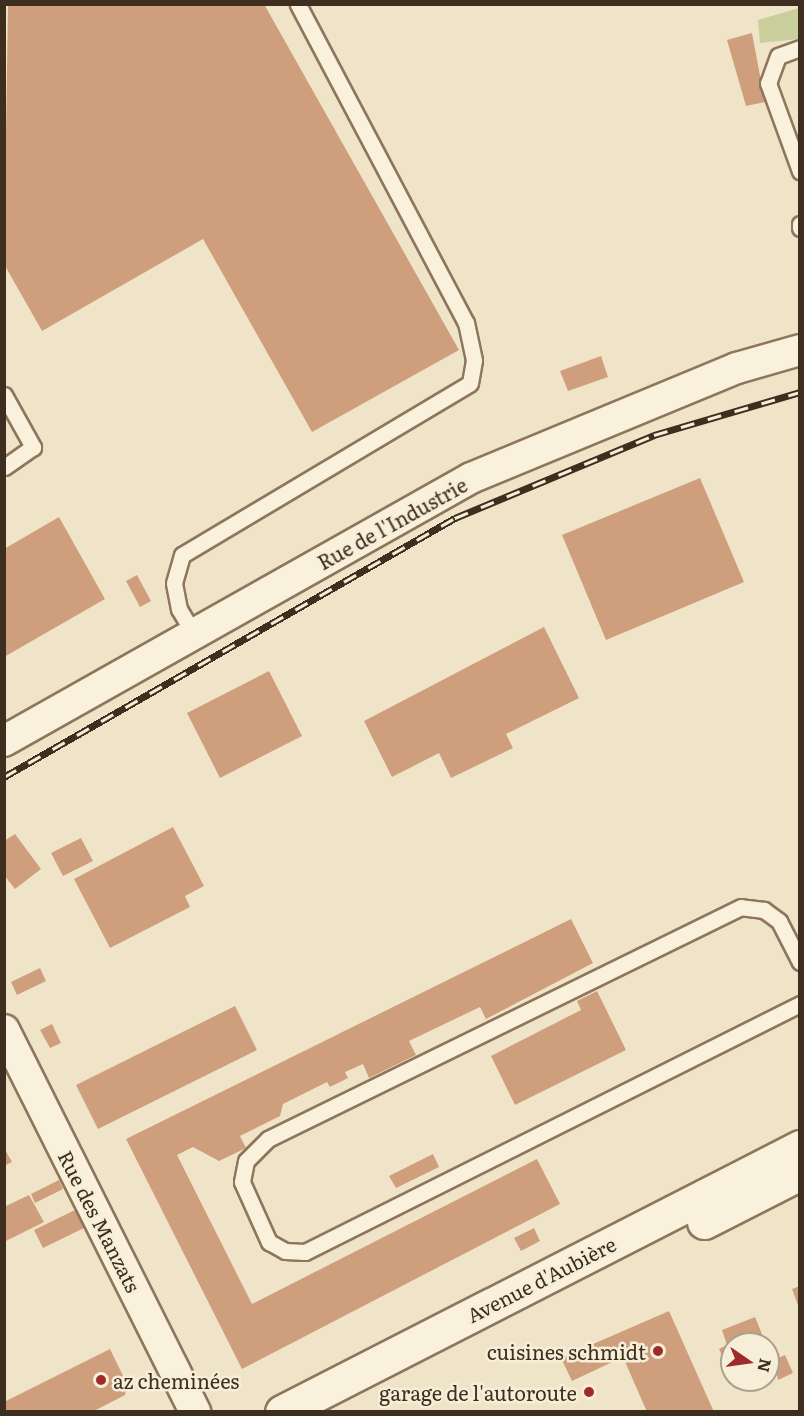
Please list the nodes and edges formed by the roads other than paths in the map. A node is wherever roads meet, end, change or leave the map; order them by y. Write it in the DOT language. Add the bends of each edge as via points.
graph roads {
  1 [pos="298,4"];
  2 [pos="800,48"];
  3 [pos="800,171"];
  4 [pos="800,350"];
  5 [pos="4,395"];
  6 [pos="4,467"];
  7 [pos="194,634"];
  8 [pos="4,741"];
  9 [pos="800,962"];
  10 [pos="800,1004"];
  11 [pos="4,1030"];
  12 [pos="800,1147"];
  13 [pos="800,1173"];
  14 [pos="195,1412"];
  15 [pos="282,1412"];
  16 [pos="331,1412"];
  1 -- 7 [label="lane" via="466,322 474,360 470,383 182,555 174,583 179,609"];
  2 -- 3 [label="lane" via="778,56 768,83"];
  4 -- 7 [label="street, Rue de l'Industrie" via="737,368 471,478"];
  5 -- 6 [label="lane" via="33,447"];
  7 -- 8 [label="street, Rue de l'Industrie"];
  9 -- 10 [label="lane" via="778,921 764,910 741,907 268,1139 246,1161 242,1182 268,1242 285,1251 305,1252"];
  11 -- 14 [label="street, Rue des Manzats"];
  12 -- 15 [label="main road, Avenue d'Aubière"];
  13 -- 16 [label="main road, Avenue d'Aubière"];
}
